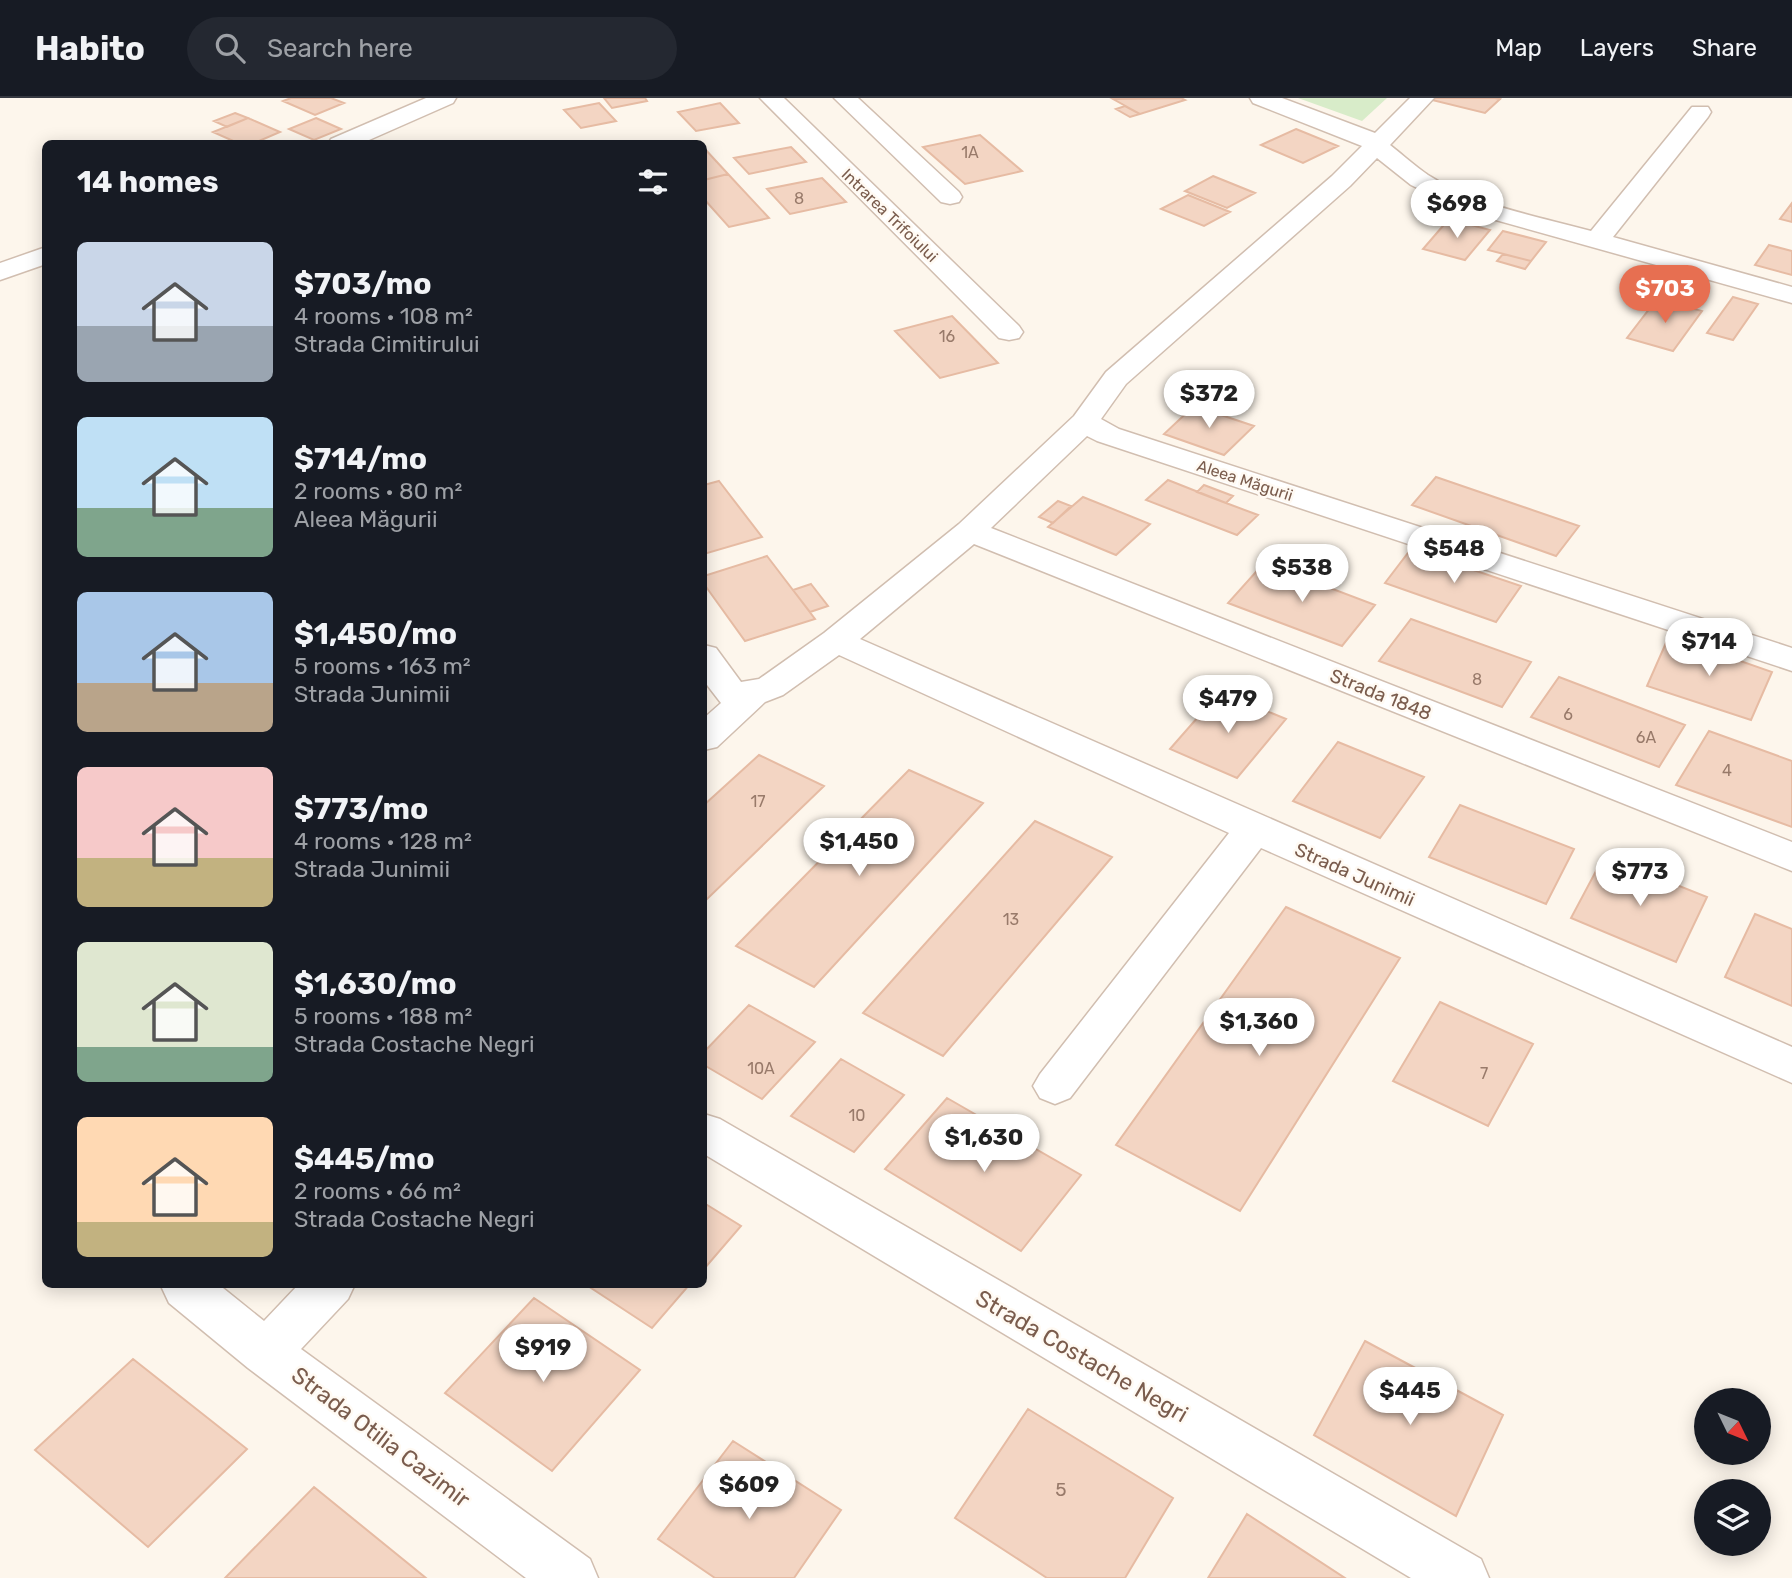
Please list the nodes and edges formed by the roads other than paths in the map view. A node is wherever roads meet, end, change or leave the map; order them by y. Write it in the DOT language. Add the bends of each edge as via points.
graph roads {
  1 [pos="445,98"];
  2 [pos="771,98"];
  3 [pos="845,98"];
  4 [pos="1261,98"];
  5 [pos="1423,98"];
  6 [pos="1700,112"];
  7 [pos="353,140"];
  8 [pos="1378,145"];
  9 [pos="950,197"];
  10 [pos="1597,241"];
  11 [pos="42,256"];
  12 [pos="0,272"];
  13 [pos="1792,295"];
  14 [pos="1009,332"];
  15 [pos="1084,422"];
  16 [pos="970,531"];
  17 [pos="836,641"];
  18 [pos="707,660"];
  19 [pos="1792,660"];
  20 [pos="752,694"];
  21 [pos="707,735"];
  22 [pos="1254,829"];
  23 [pos="1792,857"];
  24 [pos="1792,1066"];
  25 [pos="1055,1086"];
  26 [pos="707,1134"];
  27 [pos="187,1288"];
  28 [pos="327,1288"];
  29 [pos="266,1352"];
  30 [pos="571,1578"];
  31 [pos="1462,1578"];
  1 -- 7 [label="street"];
  2 -- 14 [label="street, Intrarea Trifoiului"];
  3 -- 9 [label="street"];
  4 -- 8 [label="street"];
  5 -- 8 [label="street"];
  6 -- 10 [label="street"];
  8 -- 10 [label="street" via="1420,180 1447,195"];
  8 -- 15 [label="street" via="1116,378"];
  10 -- 13 [label="street"];
  11 -- 12 [label="street"];
  15 -- 16 [label="street"];
  15 -- 19 [label="street, Aleea Măgurii" via="1108,435"];
  16 -- 17 [label="street"];
  16 -- 23 [label="street, Strada 1848"];
  17 -- 20 [label="street" via="771,687"];
  17 -- 22 [label="street, Strada Junimii"];
  18 -- 20 [label="street" via="731,694"];
  20 -- 21 [label="street"];
  22 -- 24 [label="street, Strada Junimii"];
  22 -- 25 [label="street"];
  26 -- 31 [label="street, Strada Costache Negri"];
  27 -- 29 [label="street, Strada Otilia Cazimir"];
  28 -- 29 [label="street"];
  29 -- 30 [label="street, Strada Otilia Cazimir"];
}
